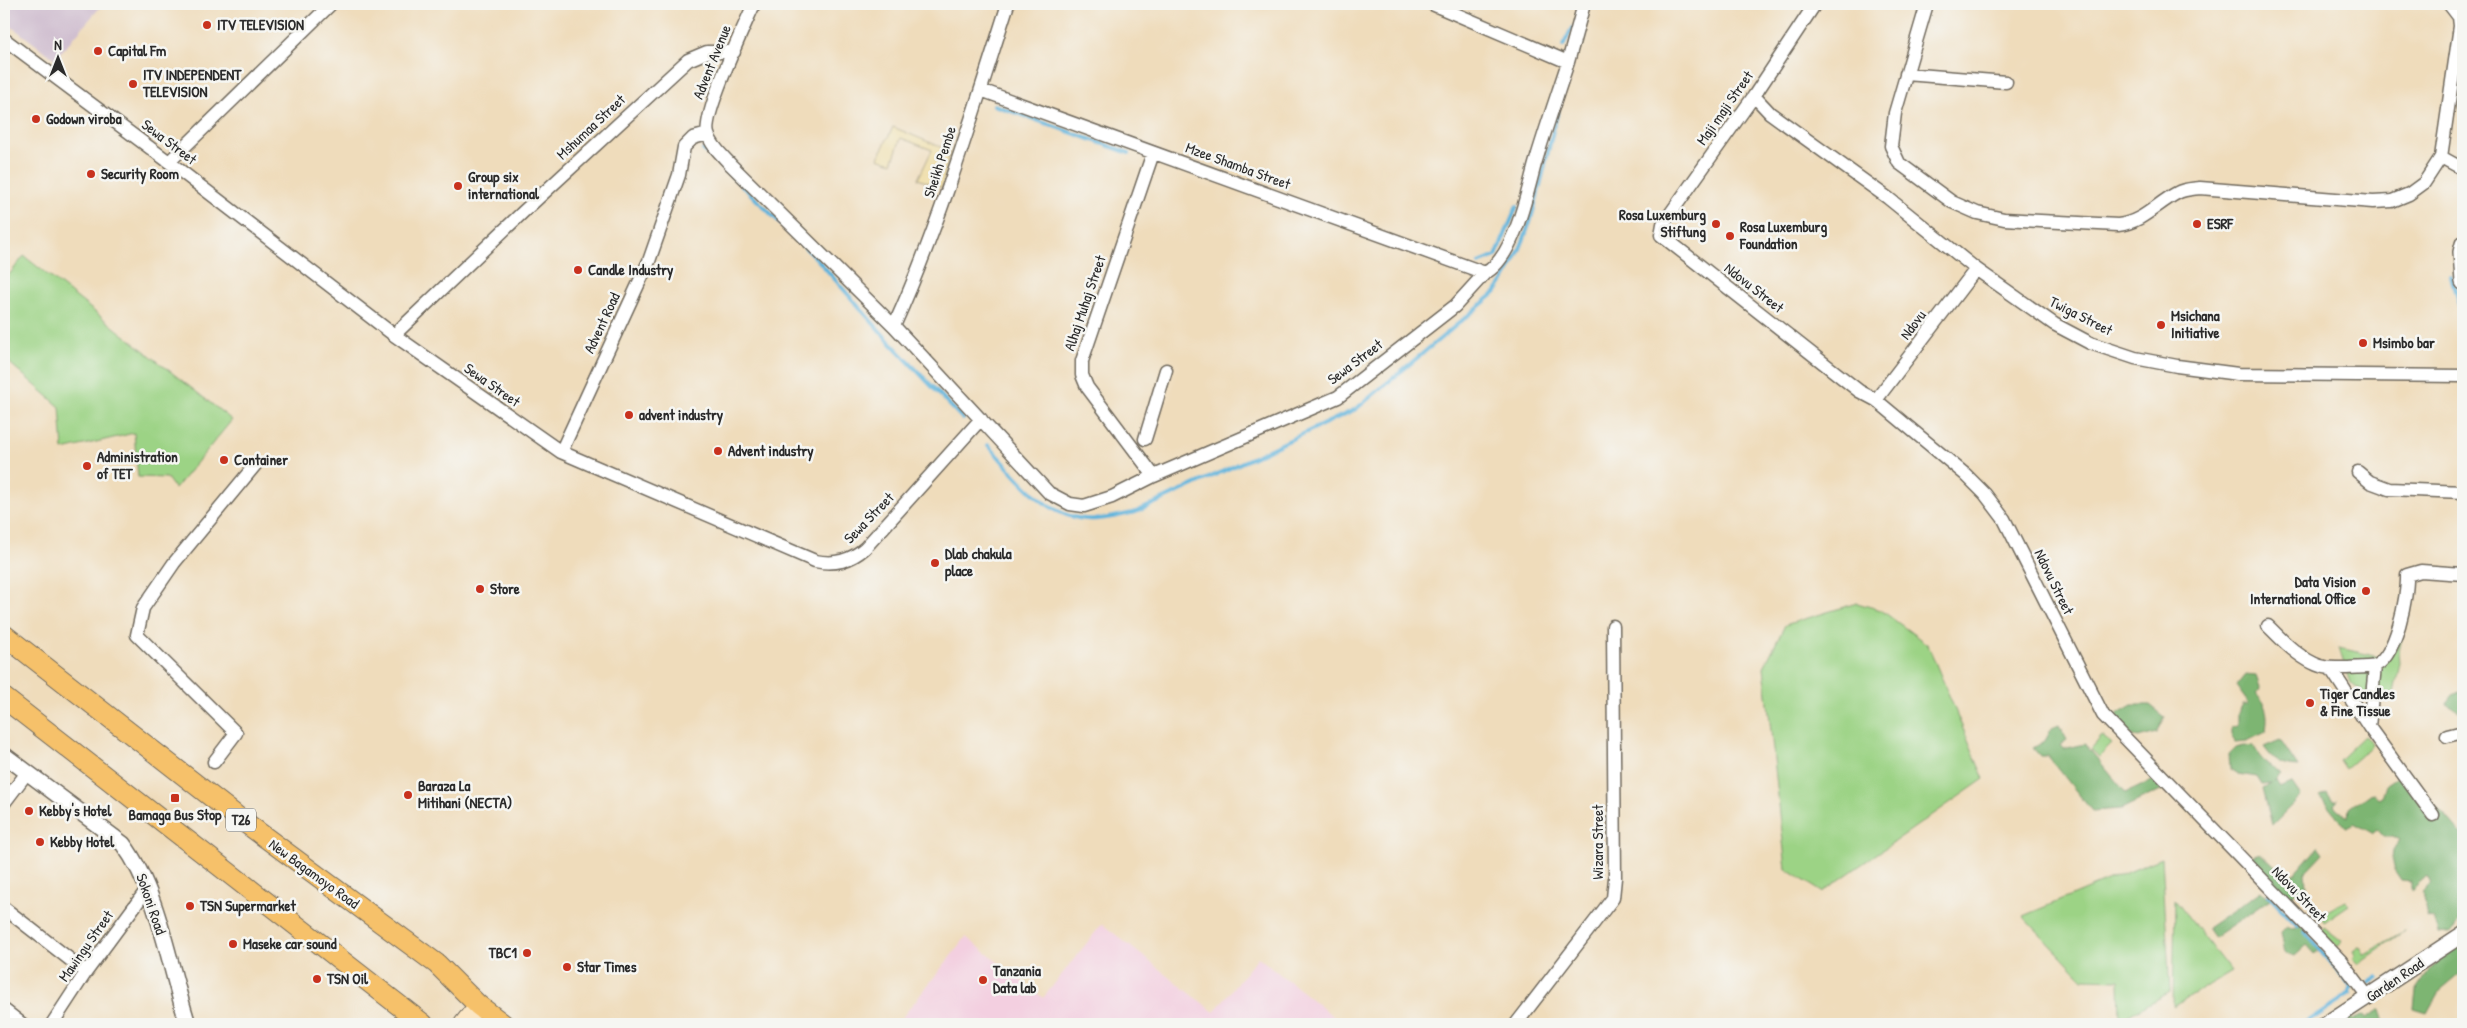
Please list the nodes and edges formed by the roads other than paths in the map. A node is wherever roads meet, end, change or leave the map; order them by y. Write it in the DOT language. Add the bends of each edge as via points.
graph roads {
  1 [pos="331,4"];
  2 [pos="754,4"];
  3 [pos="1008,4"];
  4 [pos="1432,4"];
  5 [pos="1584,4"];
  6 [pos="1815,4"];
  7 [pos="1927,4"];
  8 [pos="2449,4"];
  9 [pos="4,39"];
  10 [pos="734,52"];
  11 [pos="1568,62"];
  12 [pos="1906,74"];
  13 [pos="2006,82"];
  14 [pos="981,90"];
  15 [pos="1754,96"];
  16 [pos="708,134"];
  17 [pos="1153,153"];
  18 [pos="2441,157"];
  19 [pos="169,162"];
  20 [pos="2463,169"];
  21 [pos="1661,231"];
  22 [pos="2463,244"];
  23 [pos="1976,269"];
  24 [pos="1485,273"];
  25 [pos="2463,282"];
  26 [pos="894,326"];
  27 [pos="394,335"];
  28 [pos="1166,370"];
  29 [pos="2463,376"];
  30 [pos="1876,400"];
  31 [pos="981,419"];
  32 [pos="1145,439"];
  33 [pos="561,452"];
  34 [pos="256,464"];
  35 [pos="2358,472"];
  36 [pos="1154,476"];
  37 [pos="2463,492"];
  38 [pos="2463,574"];
  39 [pos="1613,626"];
  40 [pos="2268,626"];
  41 [pos="4,635"];
  42 [pos="2375,666"];
  43 [pos="2331,669"];
  44 [pos="4,698"];
  45 [pos="2369,727"];
  46 [pos="2463,732"];
  47 [pos="2447,736"];
  48 [pos="4,755"];
  49 [pos="214,762"];
  50 [pos="26,774"];
  51 [pos="4,803"];
  52 [pos="2433,815"];
  53 [pos="148,888"];
  54 [pos="4,908"];
  55 [pos="2463,934"];
  56 [pos="86,972"];
  57 [pos="2369,998"];
  58 [pos="478,1005"];
  59 [pos="4,1010"];
  60 [pos="500,1023"];
  61 [pos="22,1024"];
  62 [pos="52,1024"];
  63 [pos="188,1024"];
  64 [pos="423,1024"];
  65 [pos="463,1024"];
  66 [pos="1516,1024"];
  67 [pos="2326,1024"];
  1 -- 19 [label="street"];
  2 -- 10 [label="street, Advent Avenue"];
  3 -- 14 [label="street, Sheikh Pembe"];
  4 -- 11 [label="street"];
  5 -- 11 [label="street, Sewa Street"];
  6 -- 15 [label="street, Maji maji Street"];
  7 -- 12 [label="street"];
  8 -- 18 [label="street" via="2459,16 2460,26"];
  9 -- 19 [label="street, Sewa Street"];
  10 -- 16 [label="street, Advent Avenue" via="709,114"];
  10 -- 27 [label="street, Mshumaa Street" via="707,52 688,60"];
  11 -- 24 [label="street, Sewa Street" via="1519,222 1506,250"];
  12 -- 13 [label="street"];
  12 -- 18 [label="street" via="1891,137 1894,155 1952,202 1976,214 2004,219 2118,225 2130,223 2179,192 2200,188 2392,201 2424,183"];
  14 -- 17 [label="street, Mzee Shamba Street"];
  14 -- 26 [label="street, Sheikh Pembe" via="951,185"];
  15 -- 21 [label="street, Maji maji Street"];
  15 -- 23 [label="street, Twiga Street" via="1770,114 1888,198"];
  16 -- 26 [label="street, Sewa Street" via="731,165"];
  16 -- 33 [label="street, Advent Road" via="693,138 684,146 679,175 648,261"];
  17 -- 24 [label="street, Mzee Shamba Street"];
  17 -- 36 [label="street, Alhaj Muhaj Street" via="1082,361 1082,376"];
  18 -- 20 [label="street"];
  19 -- 27 [label="street, Sewa Street"];
  21 -- 30 [label="street, Ndovu Street" via="1666,240 1858,391"];
  22 -- 25 [label="street"];
  23 -- 29 [label="street, Twiga Street" via="2054,324 2090,343 2135,358 2238,374"];
  23 -- 30 [label="street, Ndovu"];
  24 -- 36 [label="street, Sewa Street" via="1455,306 1338,397"];
  26 -- 31 [label="street, Sewa Street"];
  27 -- 33 [label="street, Sewa Street"];
  28 -- 32 [label="street"];
  30 -- 57 [label="street, Ndovu Street" via="1966,476 2004,519 2103,715 2342,961"];
  31 -- 33 [label="street, Sewa Street" via="865,548 853,558 831,563 815,561"];
  31 -- 36 [label="street, Sewa Street" via="1049,493 1070,504 1084,506 1097,502"];
  34 -- 49 [label="street" via="174,563 143,608 137,635 236,733"];
  35 -- 37 [label="street" via="2370,482 2389,489"];
  38 -- 42 [label="street" via="2421,571 2407,575 2393,644"];
  39 -- 66 [label="street, Wizara Street" via="1613,898"];
  40 -- 43 [label="street" via="2313,663"];
  41 -- 58 [label="highway, New Bagamoyo Road / T26" via="235,815 436,964"];
  42 -- 43 [label="street"];
  42 -- 45 [label="street"];
  43 -- 45 [label="street"];
  44 -- 64 [label="highway"];
  45 -- 52 [label="street"];
  46 -- 47 [label="street"];
  48 -- 50 [label="street, Sokoni Road"];
  50 -- 51 [label="street"];
  50 -- 53 [label="street, Sokoni Road" via="123,844 135,860"];
  53 -- 56 [label="street, Mawingu Street"];
  53 -- 63 [label="street, Sokoni Road"];
  54 -- 56 [label="street"];
  55 -- 57 [label="street, Garden Road"];
  56 -- 62 [label="street, Mawingu Street"];
  57 -- 67 [label="street, Garden Road"];
  58 -- 60 [label="highway, New Bagamoyo Road / T26"];
  58 -- 65 [label="main road"];
  59 -- 61 [label="street"];
}
